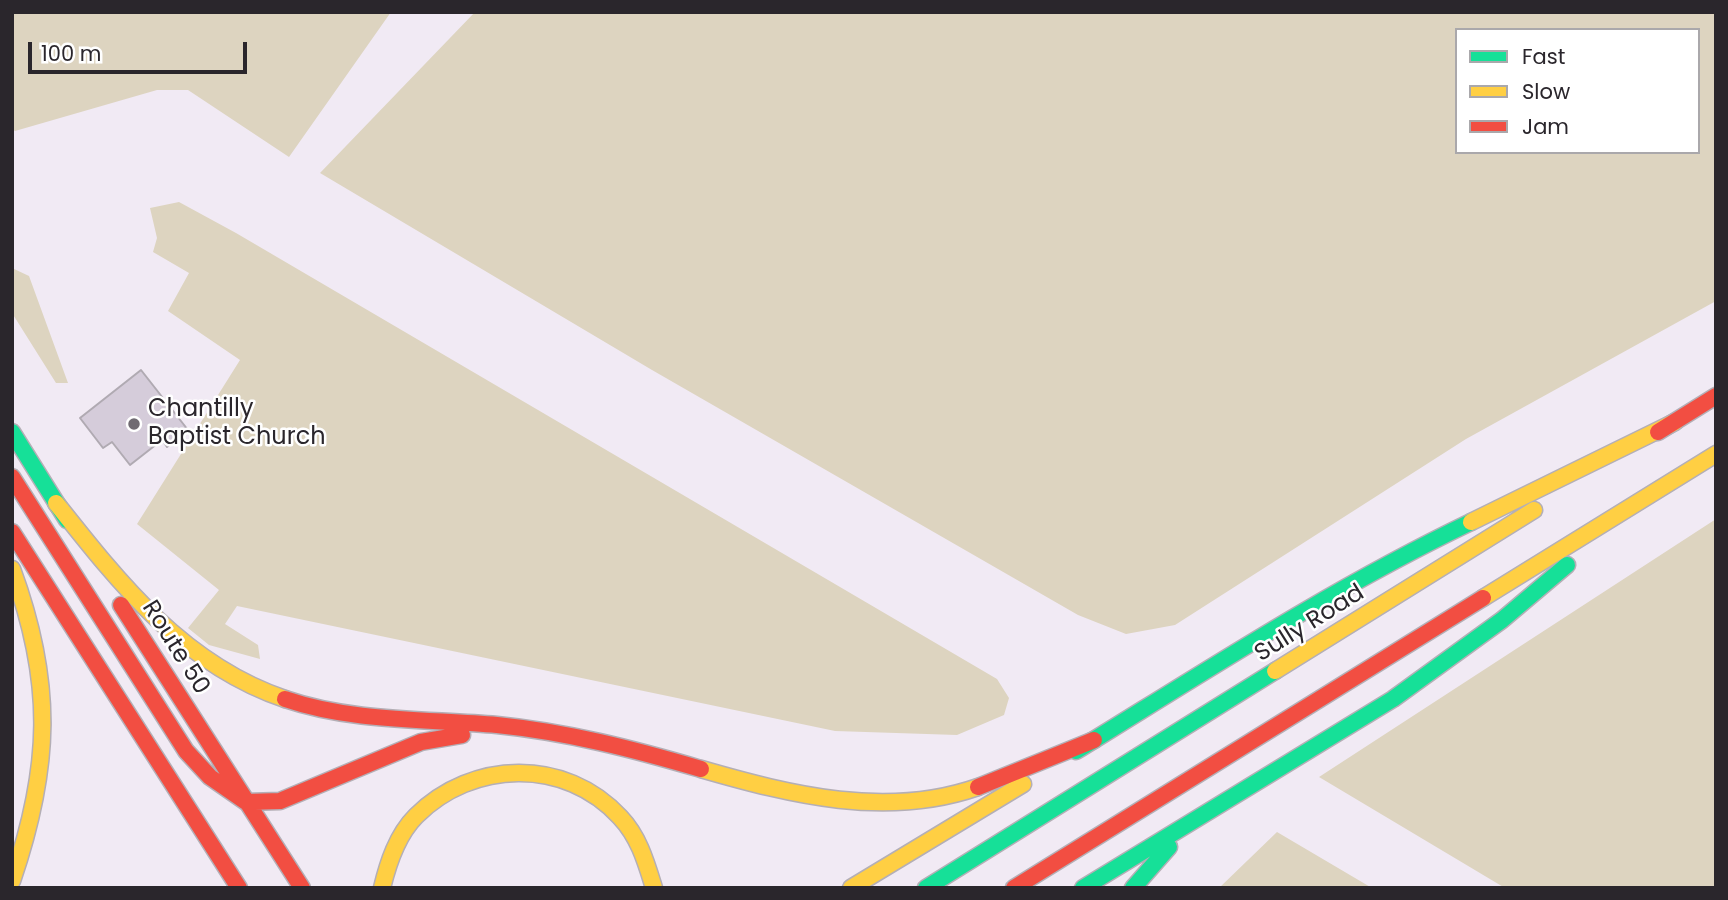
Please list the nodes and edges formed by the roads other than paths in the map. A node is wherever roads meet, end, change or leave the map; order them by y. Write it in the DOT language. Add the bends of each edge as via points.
graph roads {
  1 [pos="1716,396"];
  2 [pos="1675,422"];
  3 [pos="12,432"];
  4 [pos="1716,454"];
  5 [pos="12,477"];
  6 [pos="1672,481"];
  7 [pos="56,503"];
  8 [pos="12,532"];
  9 [pos="12,569"];
  10 [pos="543,731"];
  11 [pos="1094,740"];
  12 [pos="246,802"];
  13 [pos="1191,822"];
  14 [pos="12,881"];
  15 [pos="239,888"];
  16 [pos="302,888"];
  17 [pos="382,888"];
  18 [pos="654,888"];
  19 [pos="851,888"];
  20 [pos="926,888"];
  21 [pos="1014,888"];
  22 [pos="1083,888"];
  23 [pos="1133,888"];
  1 -- 2 [label="highway, Sully Road"];
  2 -- 11 [label="highway" via="1400,556"];
  2 -- 20 [label="highway, Sully Road"];
  3 -- 7 [label="highway, Route 50"];
  4 -- 6 [label="highway"];
  5 -- 12 [label="highway" via="186,751 210,777"];
  6 -- 13 [label="highway" via="1437,668"];
  6 -- 21 [label="highway"];
  7 -- 10 [label="highway" via="162,628 208,663 267,694 355,715"];
  7 -- 12 [label="highway, Route 50"];
  8 -- 15 [label="highway"];
  9 -- 14 [label="highway" via="32,626 42,745 32,822"];
  10 -- 11 [label="highway" via="629,748 778,790 880,802 948,796"];
  10 -- 12 [label="highway" via="421,742 280,801"];
  11 -- 19 [label="highway"];
  12 -- 16 [label="highway, Route 50"];
  13 -- 22 [label="highway"];
  13 -- 23 [label="highway"];
  17 -- 18 [label="highway" via="392,852 427,806 466,782 512,771 561,778 606,802 626,821 641,845"];
}
